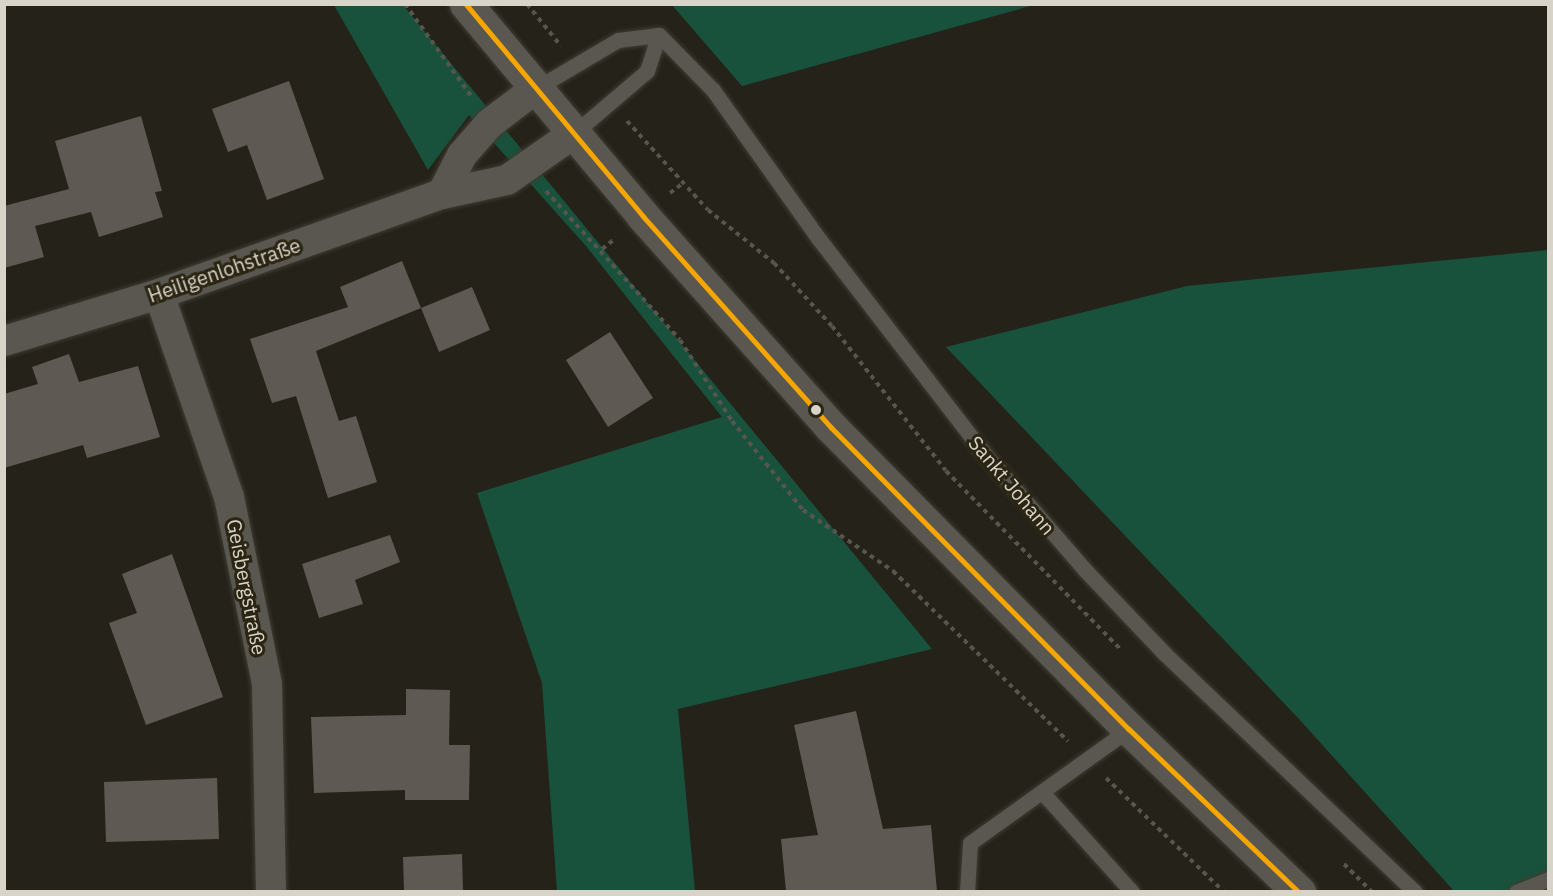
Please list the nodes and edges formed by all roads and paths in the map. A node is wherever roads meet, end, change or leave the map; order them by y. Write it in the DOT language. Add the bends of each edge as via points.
graph roads {
  1 [pos="405,4"];
  2 [pos="466,4"];
  3 [pos="527,4"];
  4 [pos="550,34"];
  5 [pos="659,34"];
  6 [pos="535,89"];
  7 [pos="610,102"];
  8 [pos="489,124"];
  9 [pos="573,134"];
  10 [pos="527,170"];
  11 [pos="442,194"];
  12 [pos="159,294"];
  13 [pos="4,341"];
  14 [pos="946,471"];
  15 [pos="1129,729"];
  16 [pos="1087,759"];
  17 [pos="1042,792"];
  18 [pos="1548,879"];
  19 [pos="271,891"];
  20 [pos="967,891"];
  21 [pos="1131,891"];
  22 [pos="1224,891"];
  23 [pos="1299,891"];
  24 [pos="1415,891"];
  25 [pos="1516,891"];
  1 -- 8 [label="path"];
  2 -- 6 [label="main road"];
  3 -- 4 [label="path"];
  5 -- 6 [label="lane" via="618,40"];
  5 -- 7 [label="lane" via="647,71"];
  5 -- 24 [label="lane, Sankt Johann" via="712,90 975,442 1086,570 1164,653"];
  6 -- 8 [label="street"];
  6 -- 9 [label="main road"];
  7 -- 9 [label="lane"];
  7 -- 14 [label="path" via="688,191 774,263 832,326"];
  8 -- 11 [label="street" via="462,155"];
  9 -- 10 [label="street, Heiligenlohstraße"];
  9 -- 15 [label="main road" via="831,427"];
  10 -- 11 [label="street, Heiligenlohstraße" via="481,188"];
  10 -- 16 [label="path" via="680,340 732,421 803,510 893,571"];
  11 -- 12 [label="street, Heiligenlohstraße"];
  12 -- 13 [label="street, Heiligenlohstraße"];
  12 -- 19 [label="street, Geisbergstraße" via="229,497 267,684"];
  15 -- 16 [label="lane"];
  15 -- 23 [label="main road"];
  16 -- 17 [label="lane"];
  16 -- 22 [label="path"];
  17 -- 20 [label="lane" via="970,843"];
  17 -- 21 [label="lane"];
  18 -- 25 [label="lane"];
}
